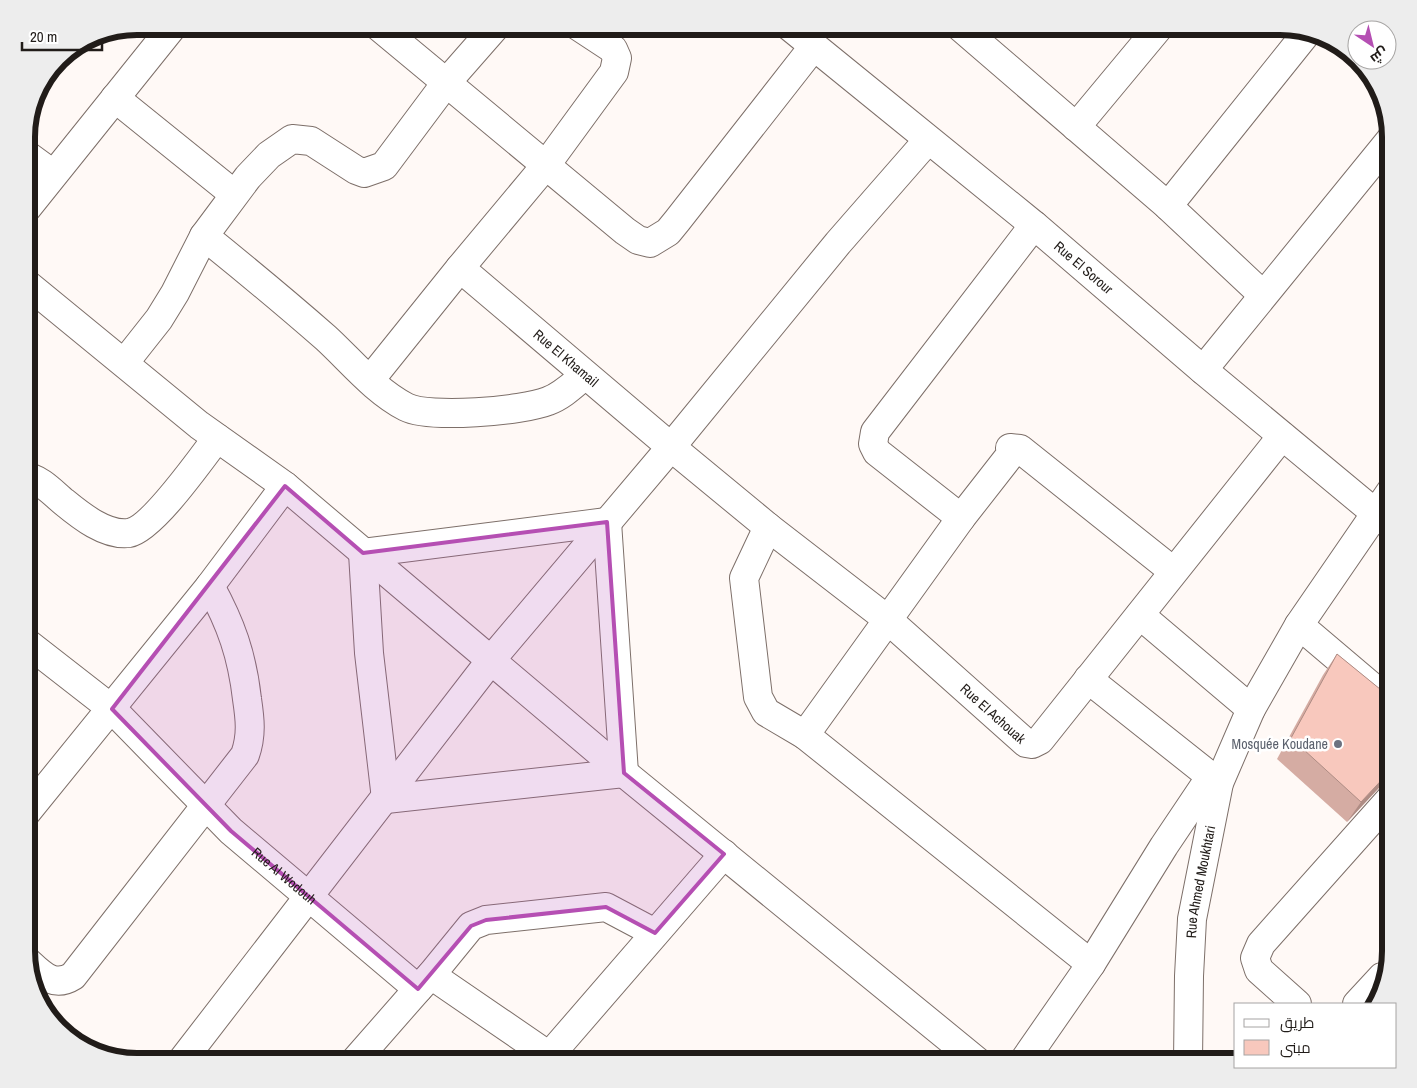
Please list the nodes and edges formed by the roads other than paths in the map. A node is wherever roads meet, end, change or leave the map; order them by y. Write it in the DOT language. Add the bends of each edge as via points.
graph roads {
  1 [pos="166,35"];
  2 [pos="389,35"];
  3 [pos="488,35"];
  4 [pos="592,35"];
  5 [pos="800,35"];
  6 [pos="978,35"];
  7 [pos="1153,35"];
  8 [pos="1303,37"];
  9 [pos="814,46"];
  10 [pos="446,83"];
  11 [pos="115,98"];
  12 [pos="1076,127"];
  13 [pos="928,140"];
  14 [pos="1382,150"];
  15 [pos="35,161"];
  16 [pos="546,165"];
  17 [pos="53,174"];
  18 [pos="234,194"];
  19 [pos="35,197"];
  20 [pos="1168,206"];
  21 [pos="1034,225"];
  22 [pos="204,236"];
  23 [pos="460,268"];
  24 [pos="35,291"];
  25 [pos="1263,294"];
  26 [pos="125,362"];
  27 [pos="1203,370"];
  28 [pos="585,375"];
  29 [pos="370,380"];
  30 [pos="1282,436"];
  31 [pos="217,438"];
  32 [pos="671,447"];
  33 [pos="35,481"];
  34 [pos="285,486"];
  35 [pos="1382,507"];
  36 [pos="1382,515"];
  37 [pos="961,518"];
  38 [pos="607,522"];
  39 [pos="768,527"];
  40 [pos="363,553"];
  41 [pos="1173,572"];
  42 [pos="210,586"];
  43 [pos="1140,615"];
  44 [pos="887,619"];
  45 [pos="1299,625"];
  46 [pos="35,649"];
  47 [pos="491,660"];
  48 [pos="1088,678"];
  49 [pos="1382,695"];
  50 [pos="112,709"];
  51 [pos="1251,709"];
  52 [pos="804,735"];
  53 [pos="624,773"];
  54 [pos="1215,780"];
  55 [pos="386,799"];
  56 [pos="35,801"];
  57 [pos="206,808"];
  58 [pos="1382,808"];
  59 [pos="724,854"];
  60 [pos="309,897"];
  61 [pos="655,933"];
  62 [pos="1091,964"];
  63 [pos="37,970"];
  64 [pos="424,982"];
  65 [pos="1378,982"];
  66 [pos="1296,1003"];
  67 [pos="1358,1003"];
  68 [pos="188,1053"];
  69 [pos="362,1053"];
  70 [pos="545,1053"];
  71 [pos="558,1053"];
  72 [pos="967,1053"];
  73 [pos="1029,1053"];
  74 [pos="1188,1053"];
  1 -- 11 [label="street"];
  2 -- 10 [label="street"];
  3 -- 10 [label="street"];
  4 -- 16 [label="street" via="613,49 617,58 614,72"];
  5 -- 9 [label="street, Rue El Sorour"];
  6 -- 12 [label="street"];
  7 -- 12 [label="street"];
  8 -- 20 [label="street"];
  9 -- 13 [label="street, Rue El Sorour"];
  9 -- 16 [label="street" via="668,232 650,243 638,240"];
  10 -- 16 [label="street"];
  10 -- 18 [label="street" via="384,166 364,172 356,170 311,140 292,139 269,155"];
  11 -- 17 [label="street"];
  11 -- 18 [label="street"];
  12 -- 20 [label="street"];
  13 -- 21 [label="street, Rue El Sorour"];
  13 -- 32 [label="street" via="838,243"];
  14 -- 25 [label="street"];
  15 -- 17 [label="street"];
  16 -- 23 [label="street"];
  17 -- 19 [label="street"];
  18 -- 22 [label="street"];
  20 -- 25 [label="street"];
  21 -- 27 [label="street, Rue El Sorour"];
  21 -- 37 [label="street" via="875,432 873,444 877,452"];
  22 -- 26 [label="street" via="163,313"];
  22 -- 29 [label="street"];
  23 -- 28 [label="street, Rue El Khamail"];
  23 -- 29 [label="street"];
  24 -- 26 [label="street"];
  25 -- 27 [label="street"];
  26 -- 31 [label="street"];
  27 -- 30 [label="street, Rue El Sorour"];
  28 -- 29 [label="street" via="564,393 536,405 445,413 408,408"];
  28 -- 32 [label="street, Rue El Khamail"];
  30 -- 35 [label="street, Rue El Sorour"];
  30 -- 41 [label="street, Rue El Achouak"];
  31 -- 33 [label="street" via="155,516 129,533 98,526"];
  31 -- 34 [label="street"];
  32 -- 38 [label="street"];
  32 -- 39 [label="street, Rue El Achouak"];
  34 -- 40 [label="street"];
  34 -- 42 [label="street"];
  36 -- 45 [label="street, Rue Ahmed Moukhtari"];
  37 -- 41 [label="street" via="1011,454 1010,448 1020,449"];
  37 -- 44 [label="street"];
  38 -- 40 [label="street"];
  38 -- 47 [label="street"];
  38 -- 53 [label="street"];
  39 -- 44 [label="street, Rue El Achouak"];
  39 -- 52 [label="street" via="744,578 758,697 766,712"];
  40 -- 47 [label="street"];
  40 -- 55 [label="street" via="369,653"];
  41 -- 43 [label="street, Rue El Achouak"];
  42 -- 50 [label="street"];
  42 -- 57 [label="street" via="228,618 243,663 251,730 245,756"];
  43 -- 48 [label="street, Rue El Achouak"];
  43 -- 51 [label="street"];
  44 -- 48 [label="street, Rue El Achouak" via="1026,743 1040,740"];
  44 -- 52 [label="street"];
  45 -- 49 [label="street"];
  45 -- 51 [label="street, Rue Ahmed Moukhtari"];
  46 -- 50 [label="street, Rue Al Wodouh"];
  47 -- 53 [label="street"];
  47 -- 55 [label="street"];
  48 -- 54 [label="street"];
  50 -- 56 [label="street"];
  50 -- 57 [label="street, Rue Al Wodouh"];
  51 -- 54 [label="street, Rue Ahmed Moukhtari"];
  52 -- 62 [label="street"];
  53 -- 55 [label="street"];
  53 -- 59 [label="street"];
  54 -- 62 [label="street" via="1164,846"];
  54 -- 74 [label="street, Rue Ahmed Moukhtari" via="1192,919"];
  55 -- 60 [label="street"];
  57 -- 60 [label="street, Rue Al Wodouh"];
  57 -- 63 [label="street" via="73,976 57,982"];
  58 -- 66 [label="street" via="1261,944 1255,958 1259,970"];
  59 -- 61 [label="street"];
  59 -- 72 [label="street"];
  60 -- 64 [label="street, Rue Al Wodouh"];
  60 -- 68 [label="street"];
  61 -- 64 [label="street" via="606,906 486,920 471,926"];
  61 -- 71 [label="street"];
  62 -- 73 [label="street"];
  64 -- 69 [label="street"];
  64 -- 70 [label="street, Rue Al Wodouh"];
  65 -- 67 [label="street"];
}
